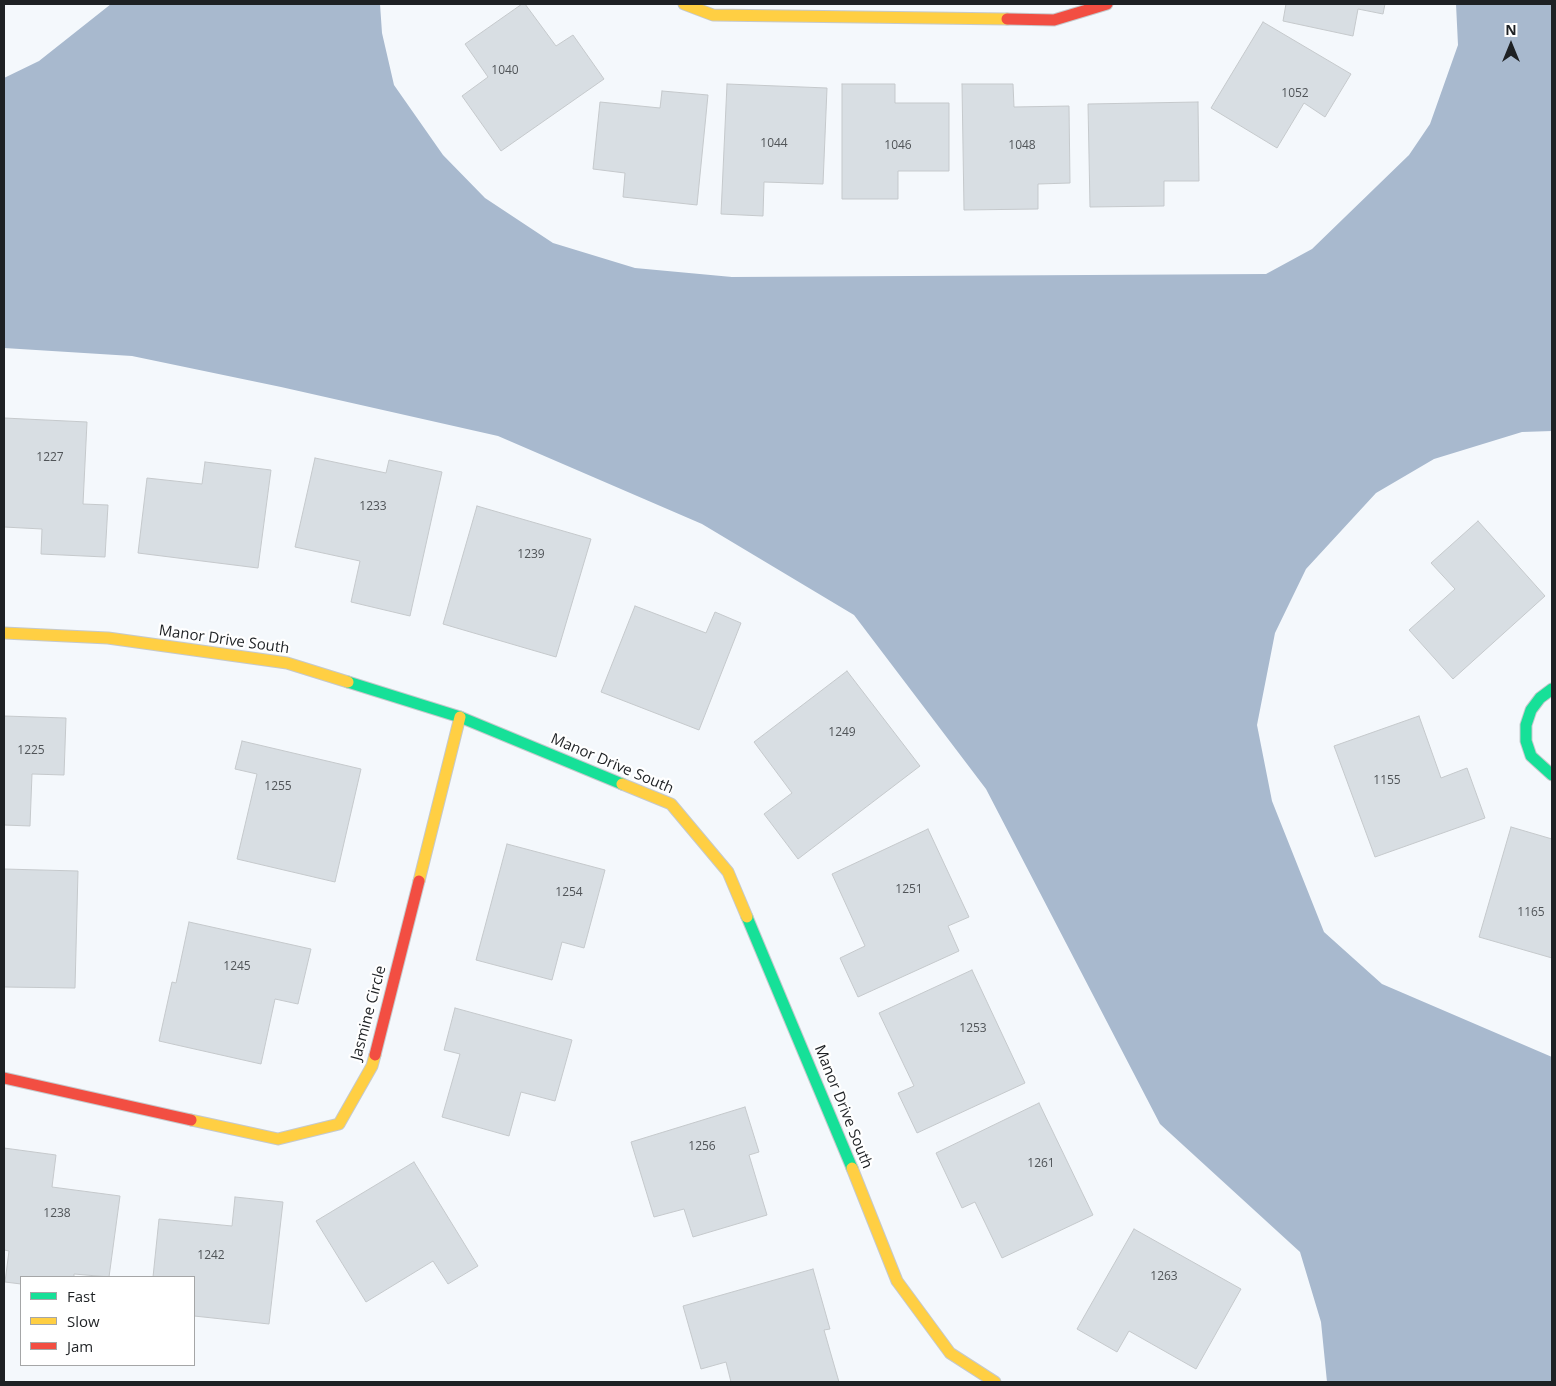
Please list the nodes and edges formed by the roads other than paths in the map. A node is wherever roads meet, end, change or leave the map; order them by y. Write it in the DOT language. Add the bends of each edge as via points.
graph roads {
  1 [pos="684,4"];
  2 [pos="1107,4"];
  3 [pos="4,633"];
  4 [pos="1552,689"];
  5 [pos="460,717"];
  6 [pos="1552,775"];
  7 [pos="4,1078"];
  8 [pos="996,1382"];
  1 -- 2 [label="street" via="713,15 1054,20"];
  3 -- 5 [label="street, Manor Drive South" via="108,638 287,663"];
  4 -- 6 [label="street" via="1530,710 1526,725 1526,741 1531,756"];
  5 -- 7 [label="street, Jasmine Circle" via="372,1066 339,1124 278,1139"];
  5 -- 8 [label="street, Manor Drive South" via="671,804 728,872 820,1088 897,1281 950,1352"];
}
